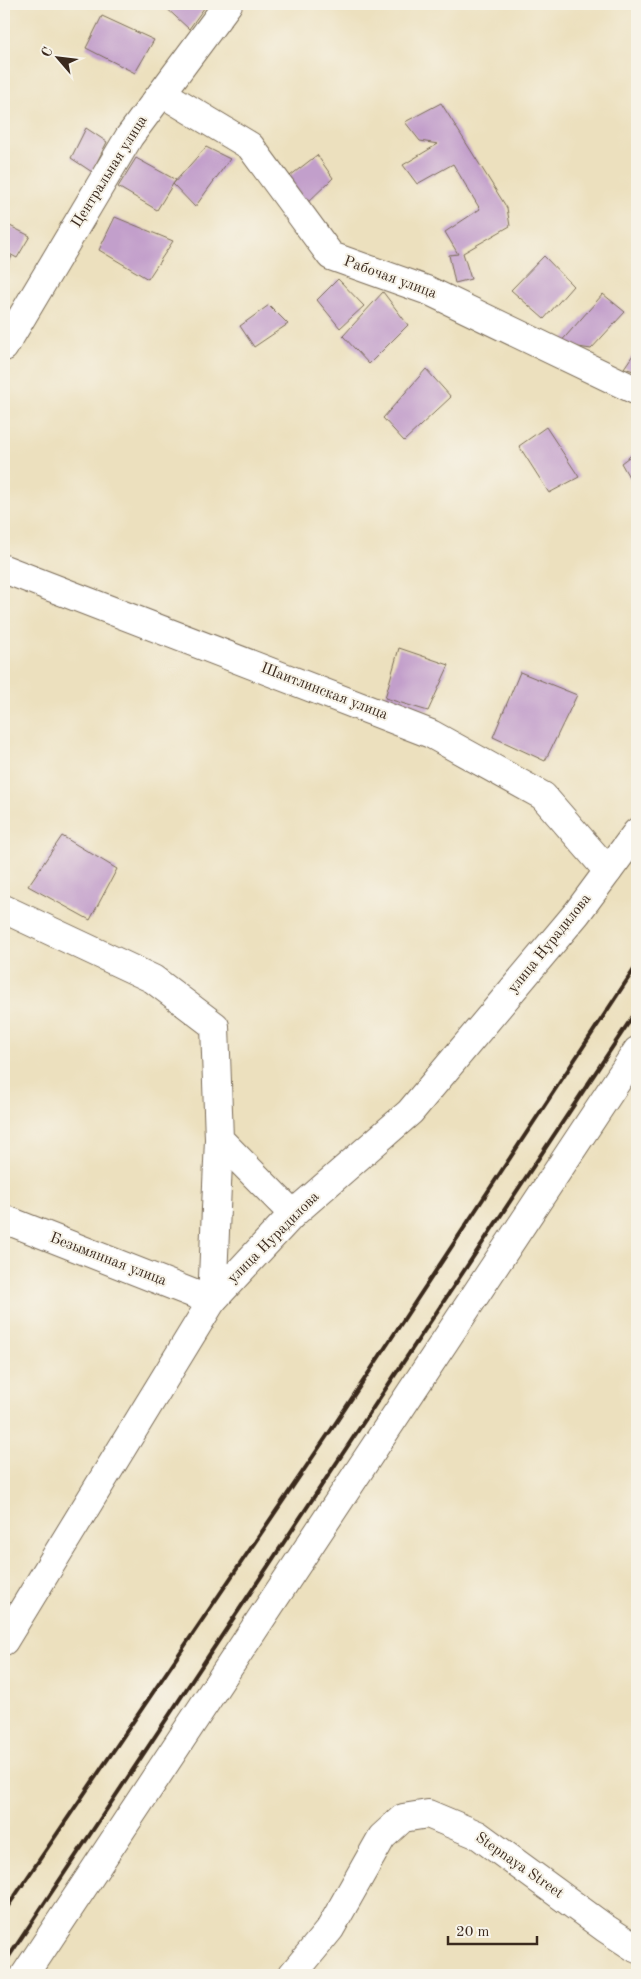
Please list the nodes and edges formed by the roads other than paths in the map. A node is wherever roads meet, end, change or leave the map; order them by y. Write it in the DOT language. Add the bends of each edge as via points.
graph roads {
  1 [pos="228,4"];
  2 [pos="162,93"];
  3 [pos="4,347"];
  4 [pos="637,391"];
  5 [pos="4,568"];
  6 [pos="637,832"];
  7 [pos="608,871"];
  8 [pos="4,909"];
  9 [pos="637,1051"];
  10 [pos="219,1139"];
  11 [pos="293,1214"];
  12 [pos="4,1219"];
  13 [pos="212,1301"];
  14 [pos="4,1641"];
  15 [pos="637,1949"];
  16 [pos="25,1975"];
  17 [pos="292,1975"];
  1 -- 2 [label="street, Центральная улица"];
  2 -- 3 [label="street, Центральная улица" via="129,137"];
  2 -- 4 [label="street, Рабочая улица" via="250,146 331,256 429,291"];
  5 -- 7 [label="street, Шаитлинская улица" via="431,734 542,796"];
  6 -- 7 [label="street, улица Нурадилова"];
  7 -- 11 [label="street, улица Нурадилова" via="577,914 410,1112"];
  8 -- 10 [label="street" via="153,979 215,1026"];
  9 -- 16 [label="street"];
  10 -- 11 [label="street"];
  10 -- 13 [label="street"];
  11 -- 13 [label="street, улица Нурадилова"];
  12 -- 13 [label="street, Безымянная улица"];
  13 -- 14 [label="street, улица Нурадилова"];
  15 -- 17 [label="street, Stepnaya Street" via="478,1835 428,1814 403,1818 382,1837 330,1928"];
}
